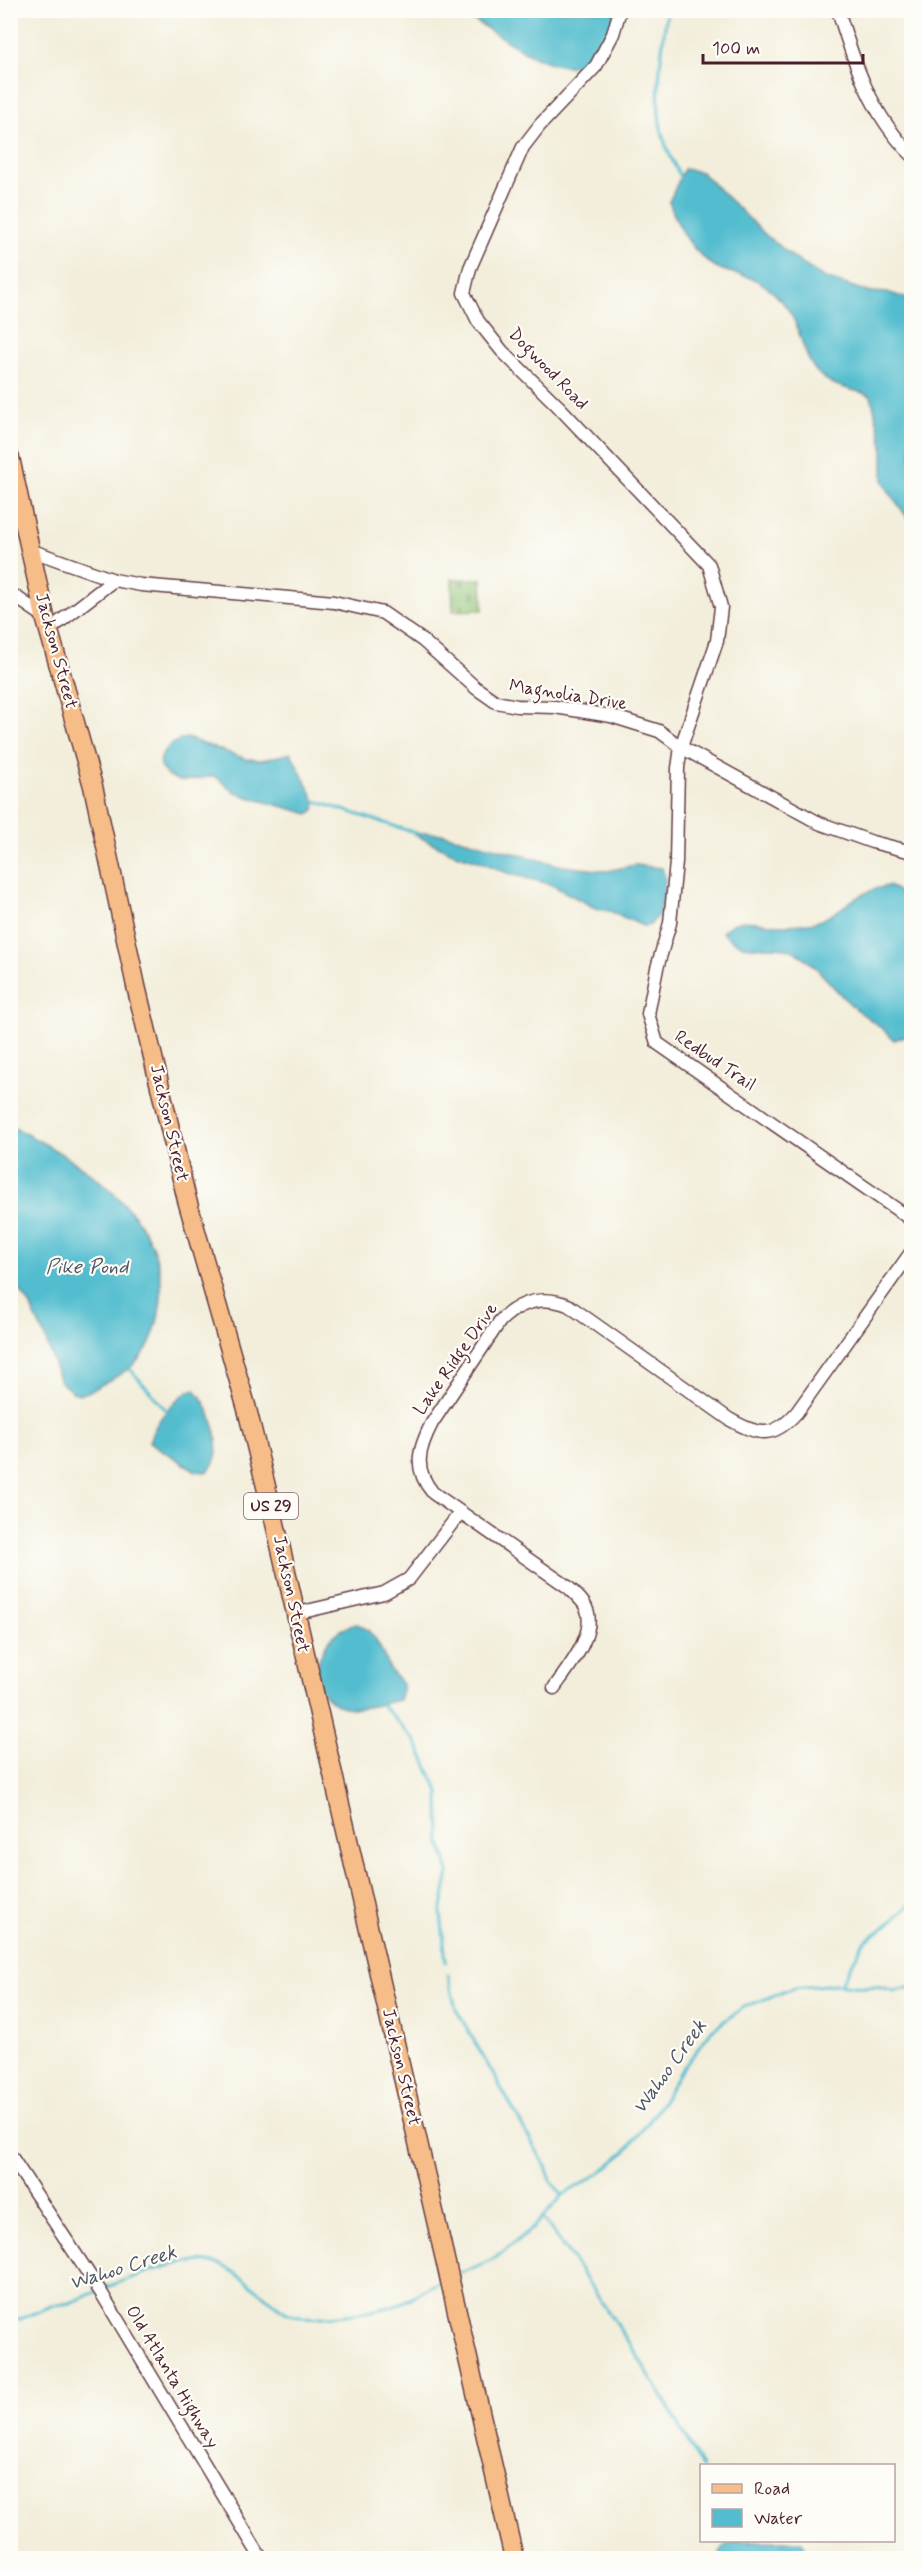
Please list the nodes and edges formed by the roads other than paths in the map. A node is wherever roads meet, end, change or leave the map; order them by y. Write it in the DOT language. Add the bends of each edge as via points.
graph roads {
  1 [pos="620,10"];
  2 [pos="838,10"];
  3 [pos="912,155"];
  4 [pos="10,458"];
  5 [pos="30,550"];
  6 [pos="114,580"];
  7 [pos="10,593"];
  8 [pos="47,624"];
  9 [pos="681,747"];
  10 [pos="912,852"];
  11 [pos="912,1220"];
  12 [pos="912,1251"];
  13 [pos="460,1513"];
  14 [pos="294,1614"];
  15 [pos="554,1688"];
  16 [pos="10,2155"];
  17 [pos="261,2559"];
  18 [pos="514,2559"];
  1 -- 9 [label="street, Dogwood Road" via="613,34 596,66 523,147 470,267 464,293 478,321 502,351 709,565 721,607 717,641"];
  2 -- 3 [label="street" via="867,93 889,129"];
  4 -- 5 [label="main road, Jackson Street / US 29"];
  5 -- 6 [label="street, Magnolia Drive"];
  5 -- 8 [label="main road, Jackson Street / US 29"];
  6 -- 8 [label="street"];
  6 -- 9 [label="street, Magnolia Drive" via="363,607 402,625 495,702 611,716 659,731"];
  7 -- 8 [label="street"];
  8 -- 14 [label="main road, Jackson Street / US 29" via="93,786 187,1200 247,1409"];
  9 -- 10 [label="street, Magnolia Drive" via="819,824"];
  9 -- 11 [label="street, Redbud Trail" via="670,923 648,1014 657,1043"];
  12 -- 13 [label="street, Lake Ridge Drive" via="797,1412 777,1431 764,1433 729,1419 568,1305 540,1300 511,1310 500,1320 432,1423 421,1452 419,1468 423,1480 433,1493"];
  13 -- 14 [label="street" via="410,1579 384,1593"];
  13 -- 15 [label="street, Lake Ridge Drive" via="568,1587 586,1605 590,1622 581,1648"];
  14 -- 18 [label="main road, Jackson Street / US 29"];
  16 -- 17 [label="street, Old Atlanta Highway" via="102,2294"];
}
